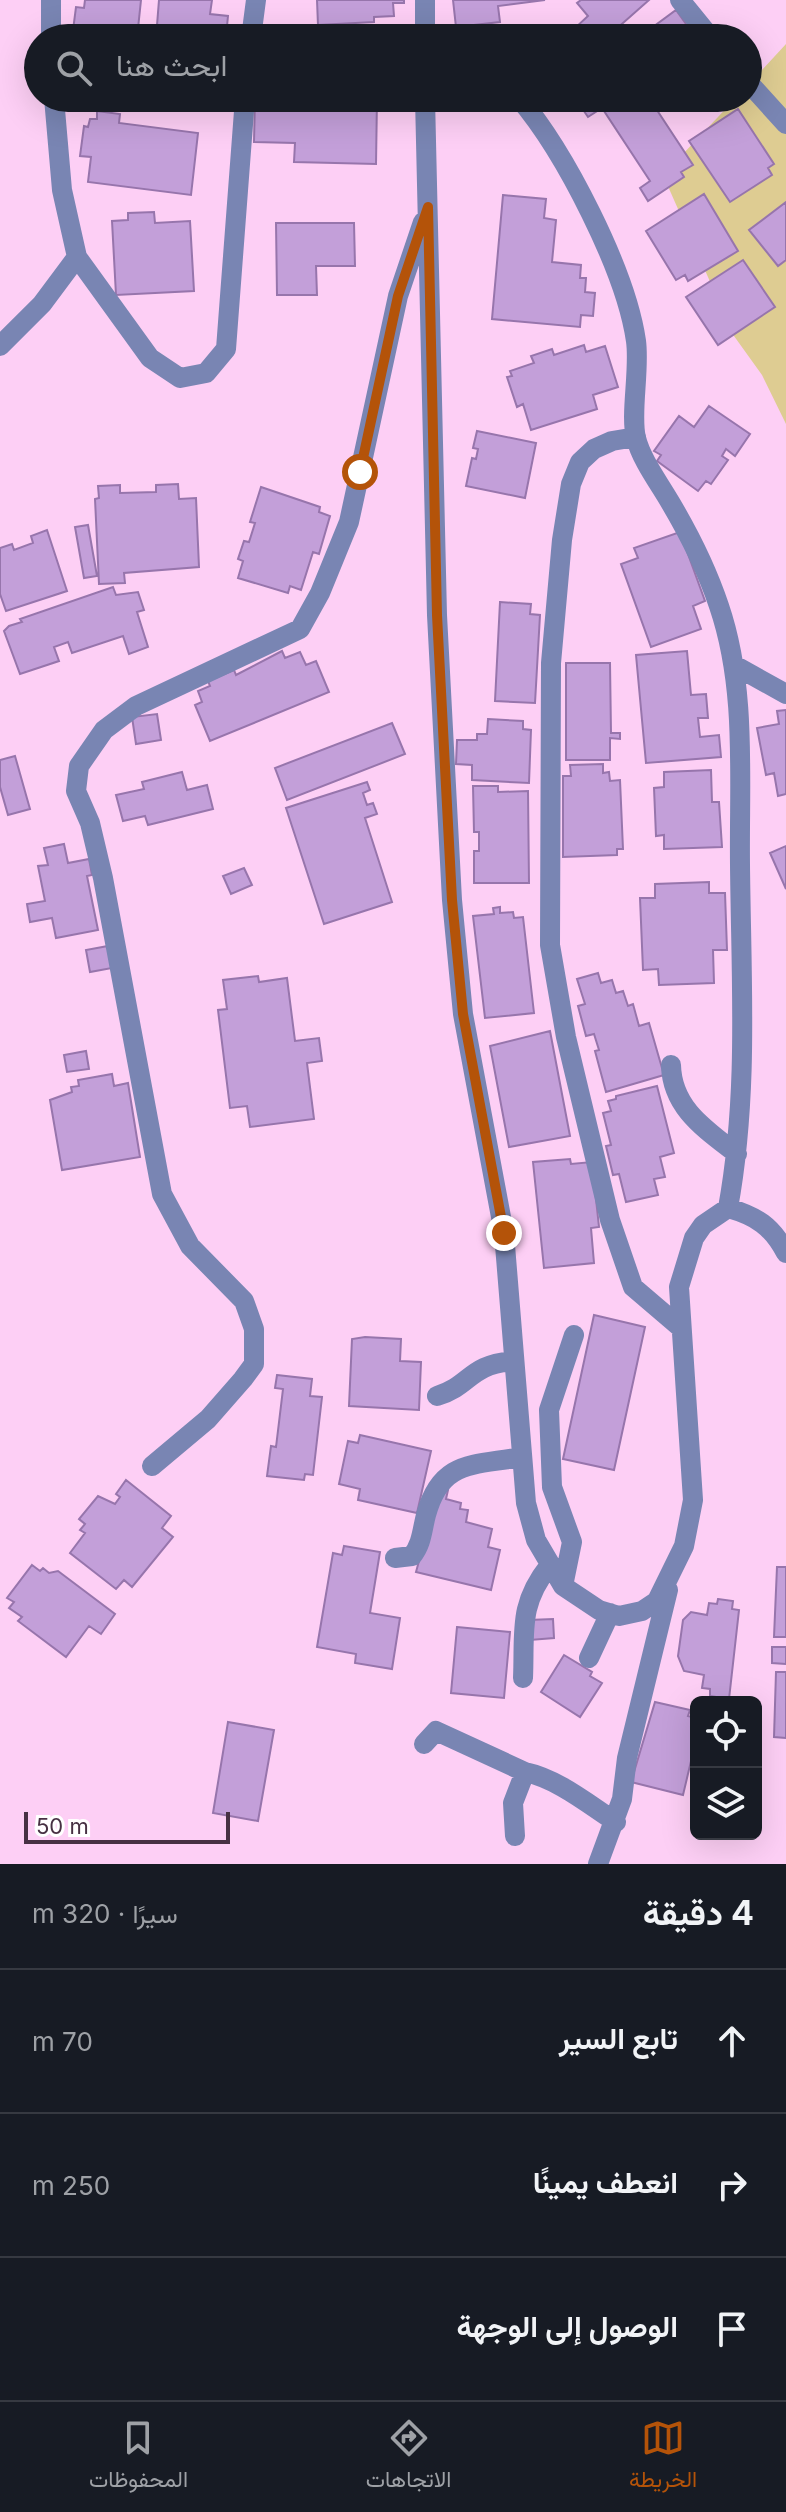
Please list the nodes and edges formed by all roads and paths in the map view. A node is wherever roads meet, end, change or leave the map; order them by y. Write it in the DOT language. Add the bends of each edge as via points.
graph roads {
  1 [pos="51,0"];
  2 [pos="256,0"];
  3 [pos="425,0"];
  4 [pos="680,0"];
  5 [pos="51,24"];
  6 [pos="253,24"];
  7 [pos="428,24"];
  8 [pos="700,24"];
  9 [pos="762,97"];
  10 [pos="55,112"];
  11 [pos="244,112"];
  12 [pos="425,112"];
  13 [pos="529,112"];
  14 [pos="786,124"];
  15 [pos="428,207"];
  16 [pos="77,257"];
  17 [pos="0,346"];
  18 [pos="636,437"];
  19 [pos="734,665"];
  20 [pos="786,694"];
  21 [pos="671,1065"];
  22 [pos="737,1154"];
  23 [pos="728,1208"];
  24 [pos="786,1253"];
  25 [pos="681,1328"];
  26 [pos="574,1335"];
  27 [pos="513,1361"];
  28 [pos="437,1396"];
  29 [pos="521,1457"];
  30 [pos="152,1466"];
  31 [pos="395,1558"];
  32 [pos="675,1562"];
  33 [pos="549,1566"];
  34 [pos="563,1586"];
  35 [pos="610,1613"];
  36 [pos="589,1658"];
  37 [pos="523,1678"];
  38 [pos="424,1744"];
  39 [pos="525,1772"];
  40 [pos="616,1822"];
  41 [pos="515,1836"];
  42 [pos="598,1864"];
  1 -- 5 [label="street"];
  2 -- 6 [label="street"];
  3 -- 7 [label="street"];
  4 -- 8 [label="street"];
  9 -- 14 [label="street"];
  10 -- 16 [label="street" via="62,190"];
  11 -- 16 [label="street" via="230,324 218,364 194,378 164,370 142,348"];
  12 -- 15 [label="street"];
  13 -- 18 [label="street" via="596,223 632,316"];
  15 -- 27 [label="street" via="437,615 452,900 463,1014 504,1233"];
  15 -- 30 [label="street" via="398,296 349,522 300,629 136,706 104,730 79,766 76,791 103,878 162,1194 190,1246 244,1301 254,1329 254,1364 243,1379 208,1419"];
  16 -- 17 [label="street" via="42,304"];
  18 -- 19 [label="street" via="704,570"];
  18 -- 25 [label="street" via="603,445 580,462 566,512 551,663 550,945 610,1220 633,1287"];
  19 -- 20 [label="street"];
  19 -- 22 [label="street" via="744,976"];
  21 -- 22 [label="street" via="681,1106"];
  22 -- 23 [label="street"];
  23 -- 24 [label="street" via="775,1231"];
  23 -- 25 [label="street" via="703,1225 685,1259 679,1287"];
  25 -- 32 [label="street" via="693,1500"];
  26 -- 34 [label="street" via="549,1410 552,1487 572,1542"];
  27 -- 28 [label="street" via="471,1372 456,1391"];
  27 -- 29 [label="street"];
  29 -- 31 [label="street" via="461,1466 441,1479 430,1499 420,1546 412,1556"];
  29 -- 33 [label="street" via="532,1528"];
  32 -- 35 [label="street" via="657,1601 642,1611"];
  32 -- 40 [label="street"];
  33 -- 34 [label="street"];
  33 -- 37 [label="street" via="533,1586 522,1624"];
  34 -- 35 [label="street"];
  35 -- 36 [label="street"];
  38 -- 39 [label="street" via="436,1731"];
  39 -- 40 [label="street" via="549,1780"];
  39 -- 41 [label="street" via="513,1803"];
  40 -- 42 [label="street"];
}
